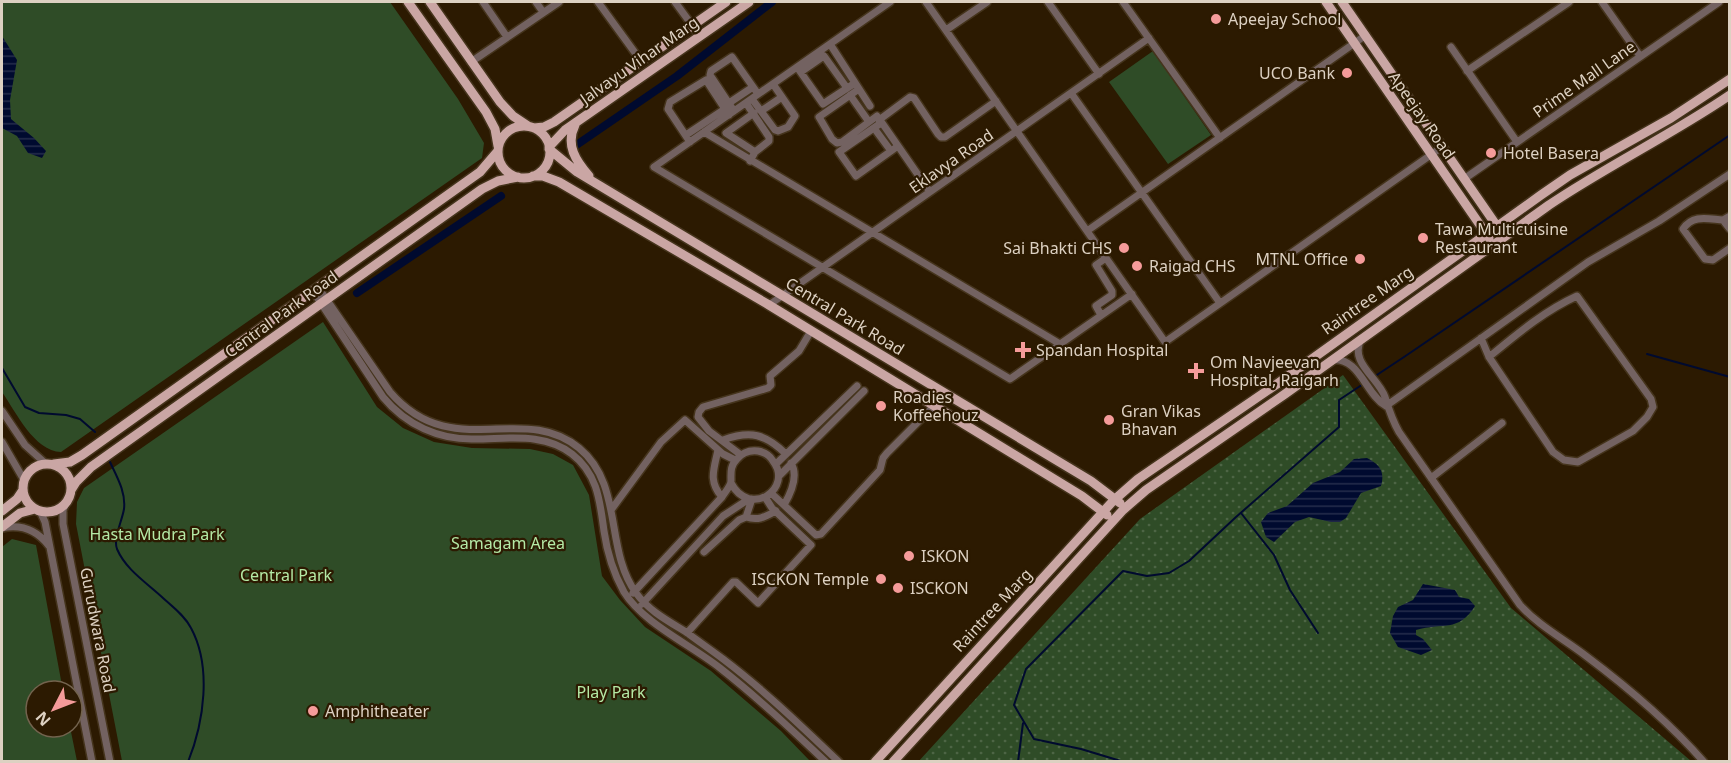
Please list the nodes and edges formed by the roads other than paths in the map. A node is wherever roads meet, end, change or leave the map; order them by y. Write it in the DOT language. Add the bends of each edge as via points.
graph roads {
  1 [pos="408,2"];
  2 [pos="430,2"];
  3 [pos="483,2"];
  4 [pos="536,2"];
  5 [pos="559,2"];
  6 [pos="598,2"];
  7 [pos="675,2"];
  8 [pos="726,2"];
  9 [pos="749,2"];
  10 [pos="890,2"];
  11 [pos="926,2"];
  12 [pos="987,2"];
  13 [pos="1048,2"];
  14 [pos="1123,2"];
  15 [pos="1326,2"];
  16 [pos="1342,2"];
  17 [pos="1602,2"];
  18 [pos="1719,2"];
  19 [pos="1564,3"];
  20 [pos="543,12"];
  21 [pos="693,25"];
  22 [pos="946,30"];
  23 [pos="700,36"];
  24 [pos="1366,36"];
  25 [pos="507,37"];
  26 [pos="1149,38"];
  27 [pos="1355,43"];
  28 [pos="830,44"];
  29 [pos="1451,47"];
  30 [pos="1640,56"];
  31 [pos="641,61"];
  32 [pos="471,62"];
  33 [pos="799,69"];
  34 [pos="1467,71"];
  35 [pos="1099,74"];
  36 [pos="1730,79"];
  37 [pos="772,84"];
  38 [pos="857,86"];
  39 [pos="753,87"];
  40 [pos="848,92"];
  41 [pos="1071,93"];
  42 [pos="1730,95"];
  43 [pos="782,97"];
  44 [pos="752,99"];
  45 [pos="996,101"];
  46 [pos="729,109"];
  47 [pos="758,112"];
  48 [pos="876,115"];
  49 [pos="576,122"];
  50 [pos="872,125"];
  51 [pos="531,127"];
  52 [pos="1017,131"];
  53 [pos="704,132"];
  54 [pos="688,138"];
  55 [pos="1220,138"];
  56 [pos="1516,142"];
  57 [pos="898,146"];
  58 [pos="1442,147"];
  59 [pos="549,148"];
  60 [pos="498,149"];
  61 [pos="891,151"];
  62 [pos="755,152"];
  63 [pos="1432,155"];
  64 [pos="750,161"];
  65 [pos="1730,174"];
  66 [pos="533,176"];
  67 [pos="518,177"];
  68 [pos="1464,179"];
  69 [pos="595,183"];
  70 [pos="930,192"];
  71 [pos="1142,193"];
  72 [pos="1726,218"];
  73 [pos="1497,226"];
  74 [pos="1730,229"];
  75 [pos="1087,231"];
  76 [pos="872,233"];
  77 [pos="1486,234"];
  78 [pos="1505,237"];
  79 [pos="1494,245"];
  80 [pos="1730,248"];
  81 [pos="1106,258"];
  82 [pos="822,268"];
  83 [pos="315,289"];
  84 [pos="1132,294"];
  85 [pos="782,296"];
  86 [pos="324,302"];
  87 [pos="1220,303"];
  88 [pos="769,305"];
  89 [pos="1101,315"];
  90 [pos="811,331"];
  91 [pos="1361,338"];
  92 [pos="1481,338"];
  93 [pos="1060,344"];
  94 [pos="1489,357"];
  95 [pos="1332,360"];
  96 [pos="934,406"];
  97 [pos="1386,406"];
  98 [pos="2,411"];
  99 [pos="1502,423"];
  100 [pos="723,441"];
  101 [pos="2,442"];
  102 [pos="718,450"];
  103 [pos="786,454"];
  104 [pos="738,458"];
  105 [pos="791,463"];
  106 [pos="50,464"];
  107 [pos="776,464"];
  108 [pos="778,476"];
  109 [pos="1431,478"];
  110 [pos="731,483"];
  111 [pos="23,485"];
  112 [pos="71,490"];
  113 [pos="768,495"];
  114 [pos="722,497"];
  115 [pos="750,499"];
  116 [pos="1115,499"];
  117 [pos="66,503"];
  118 [pos="784,505"];
  119 [pos="1125,508"];
  120 [pos="38,510"];
  121 [pos="611,510"];
  122 [pos="2,511"];
  123 [pos="1103,511"];
  124 [pos="776,512"];
  125 [pos="746,517"];
  126 [pos="1113,520"];
  127 [pos="2,528"];
  128 [pos="50,548"];
  129 [pos="704,552"];
  130 [pos="634,591"];
  131 [pos="628,598"];
  132 [pos="644,603"];
  133 [pos="638,610"];
  134 [pos="687,633"];
  135 [pos="92,762"];
  136 [pos="110,762"];
  137 [pos="826,762"];
  138 [pos="838,762"];
  139 [pos="875,762"];
  140 [pos="893,762"];
  141 [pos="1704,762"];
  1 -- 60 [label="main road" via="486,112 495,129"];
  2 -- 32 [label="main road"];
  3 -- 25 [label="street"];
  4 -- 20 [label="street"];
  5 -- 20 [label="street"];
  6 -- 31 [label="street"];
  7 -- 21 [label="street"];
  8 -- 21 [label="main road, Jalvayu Vihar Marg"];
  9 -- 23 [label="main road, Jalvayu Vihar Marg"];
  10 -- 28 [label="street"];
  11 -- 22 [label="street"];
  12 -- 22 [label="street"];
  13 -- 35 [label="street"];
  14 -- 26 [label="street"];
  15 -- 27 [label="main road, Apeejay Road"];
  16 -- 24 [label="main road, Apeejay Road"];
  17 -- 30 [label="street"];
  18 -- 30 [label="street, Prime Mall Lane"];
  19 -- 34 [label="street"];
  20 -- 25 [label="street"];
  21 -- 23 [label="street"];
  21 -- 31 [label="main road, Jalvayu Vihar Marg"];
  22 -- 45 [label="street"];
  23 -- 49 [label="main road, Jalvayu Vihar Marg"];
  24 -- 27 [label="street"];
  24 -- 58 [label="main road, Apeejay Road"];
  25 -- 32 [label="street"];
  26 -- 35 [label="street, Eklavya Road"];
  26 -- 55 [label="street"];
  27 -- 55 [label="street"];
  27 -- 63 [label="main road, Apeejay Road"];
  28 -- 33 [label="street"];
  28 -- 38 [label="street"];
  29 -- 34 [label="street"];
  30 -- 56 [label="street, Prime Mall Lane"];
  31 -- 51 [label="main road, Jalvayu Vihar Marg" via="549,125"];
  32 -- 51 [label="main road" via="506,110"];
  33 -- 37 [label="street"];
  33 -- 40 [label="street" via="823,104"];
  33 -- 40 [label="street" via="824,56"];
  34 -- 56 [label="street"];
  35 -- 41 [label="street, Eklavya Road"];
  36 -- 73 [label="main road, Raintree Marg" via="1671,118 1570,175"];
  37 -- 43 [label="street"];
  37 -- 44 [label="street"];
  38 -- 40 [label="street"];
  38 -- 48 [label="street"];
  39 -- 44 [label="street"];
  39 -- 46 [label="street"];
  39 -- 46 [label="street" via="732,57 711,71"];
  40 -- 50 [label="street"];
  40 -- 50 [label="street" via="819,117 832,139 842,142"];
  41 -- 52 [label="street, Eklavya Road"];
  41 -- 71 [label="street"];
  42 -- 78 [label="main road, Raintree Marg" via="1577,187"];
  43 -- 47 [label="street"];
  43 -- 47 [label="street" via="795,116 788,127 775,130"];
  44 -- 46 [label="street"];
  44 -- 47 [label="street"];
  45 -- 48 [label="street" via="945,137 941,137 914,98"];
  45 -- 52 [label="street"];
  46 -- 53 [label="street"];
  46 -- 54 [label="street"];
  46 -- 54 [label="street" via="705,80 694,86 668,105"];
  47 -- 62 [label="street" via="769,141"];
  47 -- 62 [label="street" via="726,133"];
  48 -- 50 [label="street"];
  48 -- 57 [label="street"];
  49 -- 59 [label="main road, Jalvayu Vihar Marg"];
  49 -- 69 [label="main road" via="570,146"];
  50 -- 61 [label="street"];
  50 -- 61 [label="street" via="839,152 856,176"];
  51 -- 59 [label="main road" via="542,134"];
  51 -- 60 [label="main road" via="509,130"];
  52 -- 70 [label="street, Eklavya Road"];
  52 -- 75 [label="street"];
  53 -- 54 [label="street"];
  53 -- 64 [label="street"];
  54 -- 82 [label="street" via="654,167"];
  55 -- 71 [label="street"];
  56 -- 68 [label="street, Prime Mall Lane"];
  57 -- 61 [label="street"];
  57 -- 70 [label="street"];
  58 -- 63 [label="street"];
  58 -- 68 [label="main road, Apeejay Road"];
  59 -- 66 [label="main road" via="545,166"];
  59 -- 69 [label="main road, Central Park Road" via="569,167"];
  60 -- 67 [label="main road" via="502,166"];
  60 -- 83 [label="main road, Central Park Road" via="480,172"];
  62 -- 64 [label="street"];
  63 -- 77 [label="main road, Apeejay Road"];
  63 -- 87 [label="street"];
  64 -- 76 [label="street"];
  65 -- 92 [label="street" via="1588,262"];
  66 -- 67 [label="main road"];
  66 -- 88 [label="main road, Central Park Road" via="559,182"];
  67 -- 86 [label="main road, Central Park Road" via="482,189"];
  68 -- 73 [label="main road, Apeejay Road"];
  69 -- 85 [label="main road, Central Park Road"];
  70 -- 76 [label="street, Eklavya Road"];
  71 -- 75 [label="street"];
  71 -- 87 [label="street"];
  72 -- 74 [label="street"];
  72 -- 80 [label="street" via="1693,218 1683,229 1705,259 1713,260"];
  73 -- 77 [label="main road, Raintree Marg"];
  73 -- 78 [label="main road, Apeejay Road"];
  75 -- 81 [label="street"];
  76 -- 82 [label="street, Eklavya Road"];
  76 -- 93 [label="street"];
  77 -- 79 [label="main road, Apeejay Road"];
  77 -- 116 [label="main road, Raintree Marg" via="1146,473"];
  78 -- 79 [label="main road, Raintree Marg"];
  79 -- 91 [label="main road, Raintree Marg"];
  81 -- 84 [label="street"];
  81 -- 89 [label="street" via="1096,266 1112,291 1096,306"];
  82 -- 85 [label="street, Eklavya Road"];
  82 -- 93 [label="street" via="1010,379"];
  83 -- 86 [label="street"];
  83 -- 106 [label="main road, Central Park Road" via="82,455 70,462"];
  84 -- 87 [label="street" via="1165,342"];
  84 -- 89 [label="street"];
  85 -- 88 [label="street, Eklavya Road"];
  85 -- 116 [label="main road, Central Park Road"];
  86 -- 112 [label="main road, Central Park Road" via="91,467"];
  86 -- 121 [label="street" via="390,392 410,411 450,429 529,429 570,442 598,472"];
  86 -- 131 [label="street" via="383,397 415,425 458,438 537,440 573,455 598,492 609,552"];
  88 -- 90 [label="main road, Central Park Road"];
  89 -- 93 [label="street"];
  90 -- 96 [label="main road, Central Park Road"];
  90 -- 100 [label="street" via="799,351 770,376 768,388 703,407 698,417"];
  91 -- 95 [label="main road, Raintree Marg"];
  91 -- 97 [label="street" via="1357,353 1384,396"];
  92 -- 94 [label="street"];
  92 -- 97 [label="street"];
  94 -- 94 [label="street" via="1553,452 1564,460 1578,462 1633,431 1653,407 1577,296 1560,303"];
  95 -- 97 [label="street" via="1349,363 1377,401"];
  95 -- 119 [label="main road, Raintree Marg"];
  96 -- 118 [label="street" via="887,453 880,470 821,534 816,535"];
  96 -- 123 [label="main road, Central Park Road"];
  97 -- 109 [label="street"];
  98 -- 106 [label="street" via="25,445"];
  99 -- 109 [label="street"];
  100 -- 103 [label="street" via="753,434"];
  100 -- 104 [label="street"];
  101 -- 111 [label="street"];
  102 -- 104 [label="street"];
  102 -- 114 [label="street" via="712,481"];
  102 -- 121 [label="street" via="685,420 661,442"];
  103 -- 105 [label="street" via="861,388"];
  103 -- 107 [label="street"];
  104 -- 107 [label="street" via="756,451"];
  104 -- 110 [label="street" via="731,467"];
  105 -- 108 [label="street"];
  105 -- 118 [label="street" via="795,468 794,480"];
  106 -- 111 [label="main road" via="32,469"];
  106 -- 112 [label="main road" via="66,472"];
  107 -- 108 [label="street"];
  108 -- 113 [label="street"];
  109 -- 141 [label="street" via="1534,620 1665,719"];
  110 -- 114 [label="street"];
  110 -- 115 [label="street"];
  111 -- 120 [label="main road" via="25,499"];
  111 -- 122 [label="main road" via="17,499"];
  112 -- 117 [label="main road"];
  113 -- 115 [label="street"];
  113 -- 118 [label="street"];
  113 -- 124 [label="street"];
  114 -- 130 [label="street"];
  115 -- 125 [label="street"];
  115 -- 132 [label="street" via="723,516"];
  116 -- 119 [label="main road, Central Park Road"];
  116 -- 123 [label="main road, Raintree Marg"];
  117 -- 120 [label="main road" via="54,511"];
  117 -- 136 [label="street, Gurudwara Road" via="63,524"];
  119 -- 126 [label="main road, Raintree Marg"];
  120 -- 127 [label="main road" via="20,513"];
  120 -- 128 [label="street, Gurudwara Road" via="45,522"];
  121 -- 130 [label="street" via="617,550"];
  123 -- 126 [label="main road, Central Park Road"];
  123 -- 139 [label="main road, Raintree Marg"];
  124 -- 125 [label="street" via="759,519"];
  124 -- 134 [label="street" via="811,545 758,603 732,582"];
  125 -- 129 [label="street"];
  126 -- 140 [label="main road, Raintree Marg"];
  127 -- 128 [label="street" via="28,529"];
  128 -- 135 [label="street, Gurudwara Road"];
  130 -- 131 [label="street"];
  130 -- 132 [label="street"];
  131 -- 133 [label="street"];
  132 -- 133 [label="street"];
  132 -- 134 [label="street"];
  133 -- 137 [label="street" via="720,668"];
  134 -- 138 [label="street" via="745,677"];
}
